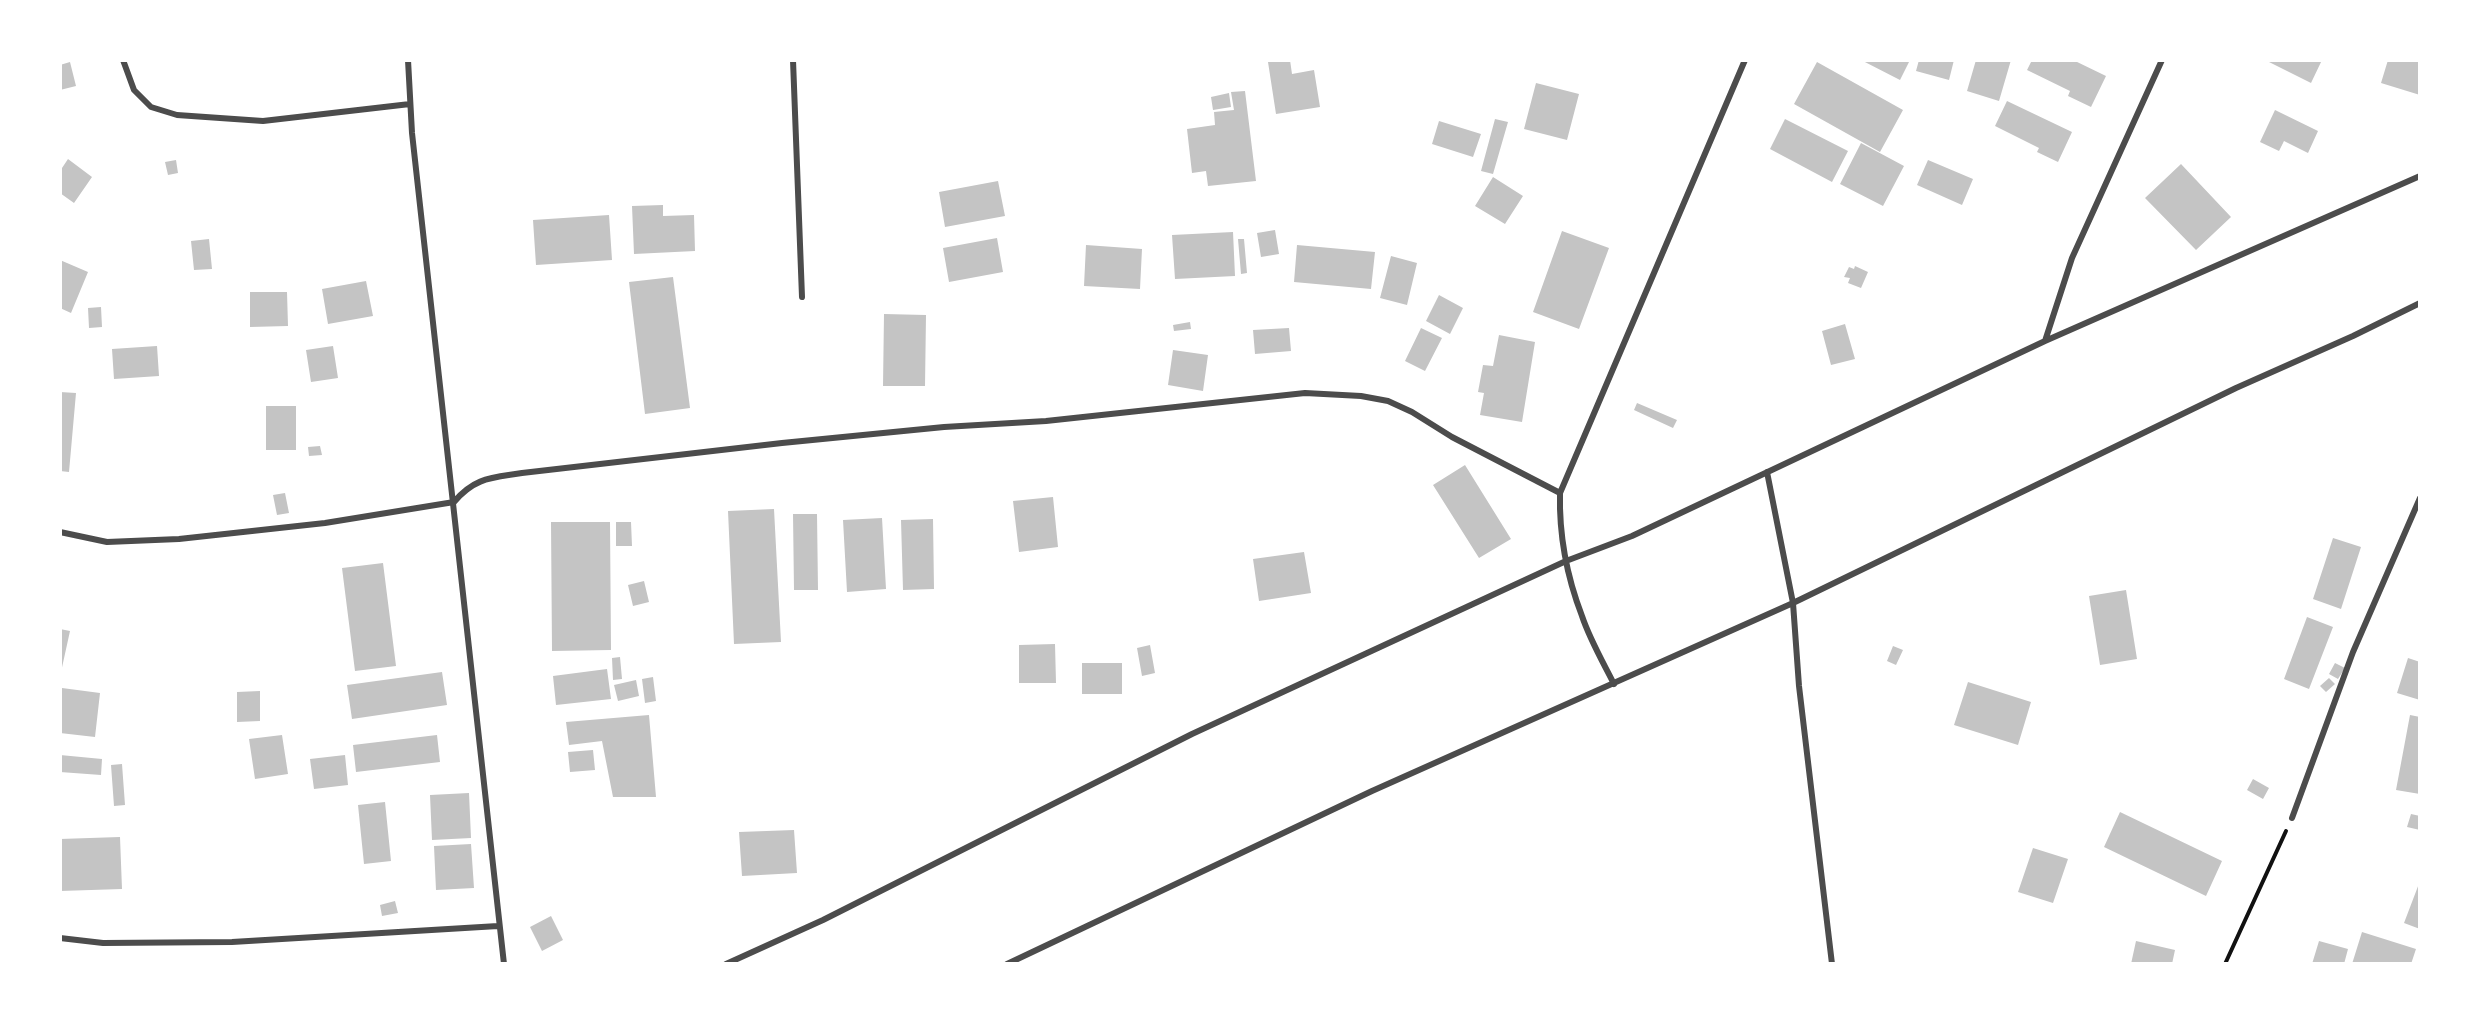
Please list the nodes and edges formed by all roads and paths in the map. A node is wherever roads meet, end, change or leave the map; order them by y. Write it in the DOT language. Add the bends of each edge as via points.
graph roads {
  1 [pos="123,60"];
  2 [pos="408,60"];
  3 [pos="793,60"];
  4 [pos="1745,60"];
  5 [pos="2162,60"];
  6 [pos="410,104"];
  7 [pos="2420,176"];
  8 [pos="801,297"];
  9 [pos="2420,303"];
  10 [pos="2045,342"];
  11 [pos="1767,472"];
  12 [pos="1560,493"];
  13 [pos="2420,498"];
  14 [pos="454,502"];
  15 [pos="60,532"];
  16 [pos="1566,561"];
  17 [pos="1793,603"];
  18 [pos="1614,684"];
  19 [pos="2292,818"];
  20 [pos="498,926"];
  21 [pos="60,938"];
  22 [pos="504,964"];
  23 [pos="726,964"];
  24 [pos="1007,964"];
  25 [pos="1832,964"];
  26 [pos="2225,964"];
  1 -- 6 [label="street" via="134,90 151,107 177,115 263,121"];
  2 -- 6 [label="street"];
  3 -- 8 [label="street"];
  4 -- 12 [label="street"];
  5 -- 10 [label="street" via="2072,258"];
  6 -- 14 [label="street"];
  7 -- 10 [label="street"];
  9 -- 17 [label="street"];
  10 -- 11 [label="street"];
  11 -- 16 [label="street" via="1632,536"];
  11 -- 17 [label="street"];
  12 -- 14 [label="street" via="1388,401 1305,393 1058,420 794,441 522,473 484,479 466,488"];
  12 -- 16 [label="street" via="1559,519"];
  13 -- 19 [label="street" via="2353,652"];
  14 -- 15 [label="street" via="325,523 179,539 107,542"];
  14 -- 20 [label="street"];
  16 -- 18 [label="street" via="1582,617"];
  16 -- 23 [label="street" via="1192,734 824,920"];
  17 -- 18 [label="street"];
  17 -- 25 [label="street"];
  18 -- 24 [label="street" via="1372,791"];
  19 -- 26 [label="path"];
  20 -- 21 [label="street" via="232,942 103,943"];
  20 -- 22 [label="street"];
}
